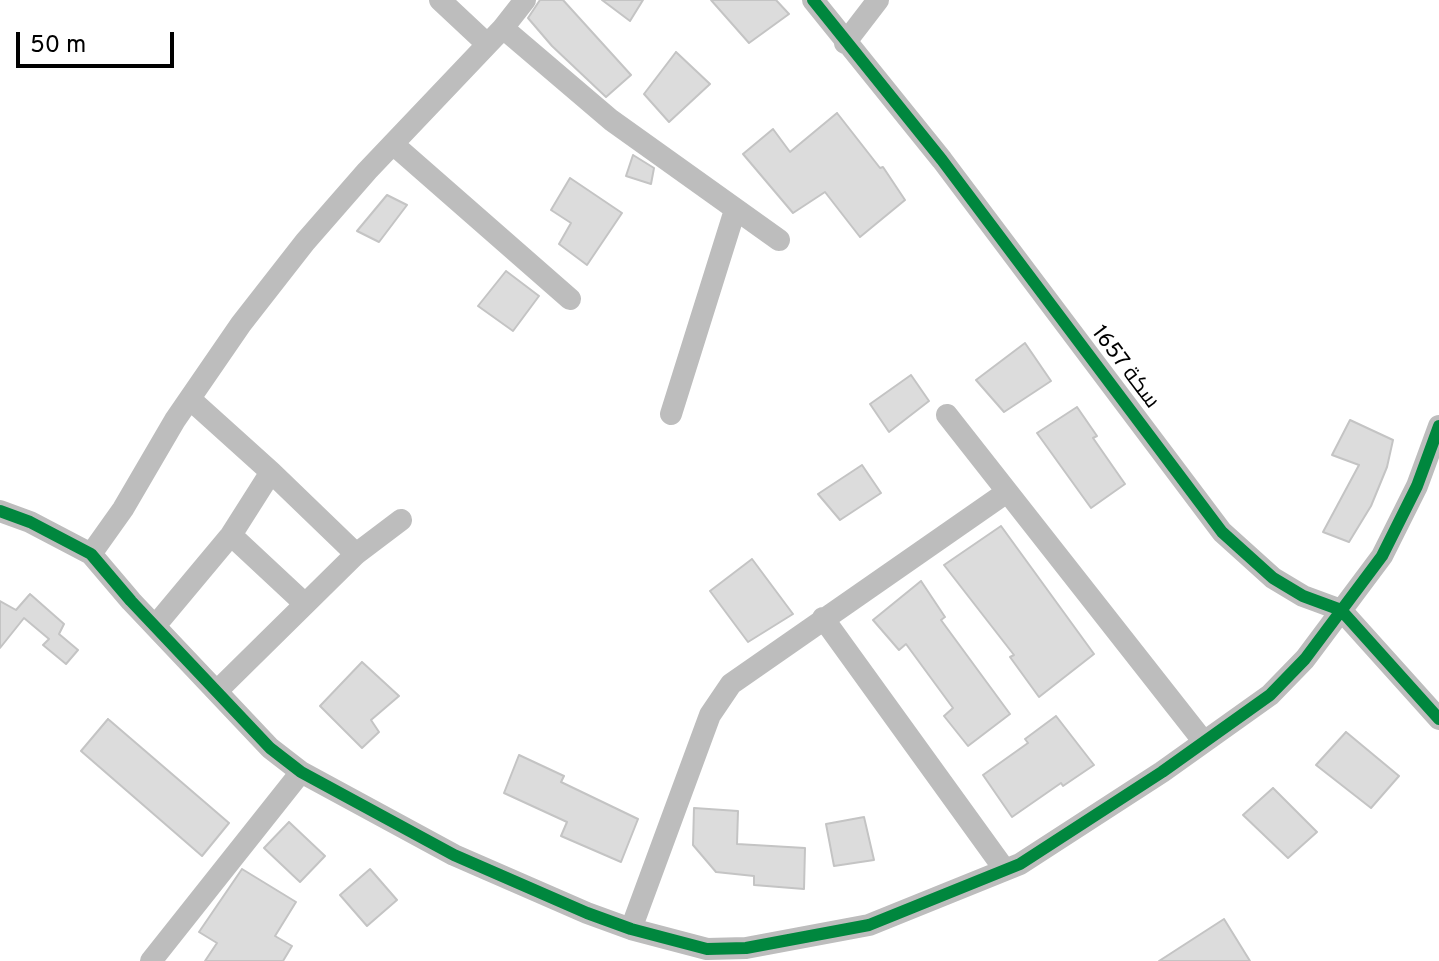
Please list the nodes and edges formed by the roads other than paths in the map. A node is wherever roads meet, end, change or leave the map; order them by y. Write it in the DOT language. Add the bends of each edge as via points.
graph roads {
  1 [pos="440,0"];
  2 [pos="525,0"];
  3 [pos="813,0"];
  4 [pos="878,0"];
  5 [pos="495,36"];
  6 [pos="845,43"];
  7 [pos="393,144"];
  8 [pos="735,210"];
  9 [pos="779,240"];
  10 [pos="570,299"];
  11 [pos="190,399"];
  12 [pos="671,414"];
  13 [pos="947,415"];
  14 [pos="1439,426"];
  15 [pos="271,472"];
  16 [pos="1007,492"];
  17 [pos="0,511"];
  18 [pos="401,520"];
  19 [pos="231,535"];
  20 [pos="91,554"];
  21 [pos="356,554"];
  22 [pos="305,604"];
  23 [pos="1341,610"];
  24 [pos="823,618"];
  25 [pos="155,626"];
  26 [pos="217,691"];
  27 [pos="1439,719"];
  28 [pos="1204,742"];
  29 [pos="301,772"];
  30 [pos="1005,870"];
  31 [pos="631,929"];
  32 [pos="704,955"];
  33 [pos="151,961"];
  1 -- 5 [label="street"];
  2 -- 5 [label="street"];
  3 -- 6 [label="street, سكة 1657"];
  4 -- 6 [label="street"];
  5 -- 7 [label="street"];
  5 -- 8 [label="street"];
  6 -- 23 [label="street, سكة 1657" via="942,160 1222,532 1273,578"];
  7 -- 10 [label="street"];
  7 -- 11 [label="street" via="305,242"];
  8 -- 9 [label="street"];
  8 -- 12 [label="street"];
  11 -- 15 [label="street"];
  11 -- 20 [label="street"];
  13 -- 16 [label="street"];
  14 -- 23 [label="street" via="1382,556"];
  15 -- 19 [label="street"];
  15 -- 21 [label="street"];
  16 -- 24 [label="street"];
  16 -- 28 [label="street"];
  17 -- 20 [label="street"];
  18 -- 21 [label="street"];
  19 -- 22 [label="street"];
  19 -- 25 [label="street"];
  20 -- 25 [label="street"];
  21 -- 22 [label="street"];
  22 -- 26 [label="street"];
  23 -- 27 [label="street, سكة 1657"];
  23 -- 28 [label="street" via="1270,695"];
  24 -- 30 [label="street"];
  24 -- 31 [label="street" via="731,684 715,707"];
  25 -- 26 [label="street"];
  26 -- 29 [label="street" via="270,748"];
  28 -- 30 [label="street"];
  29 -- 31 [label="street" via="454,855"];
  29 -- 33 [label="street"];
  30 -- 32 [label="street" via="869,925"];
  31 -- 32 [label="street"];
}
